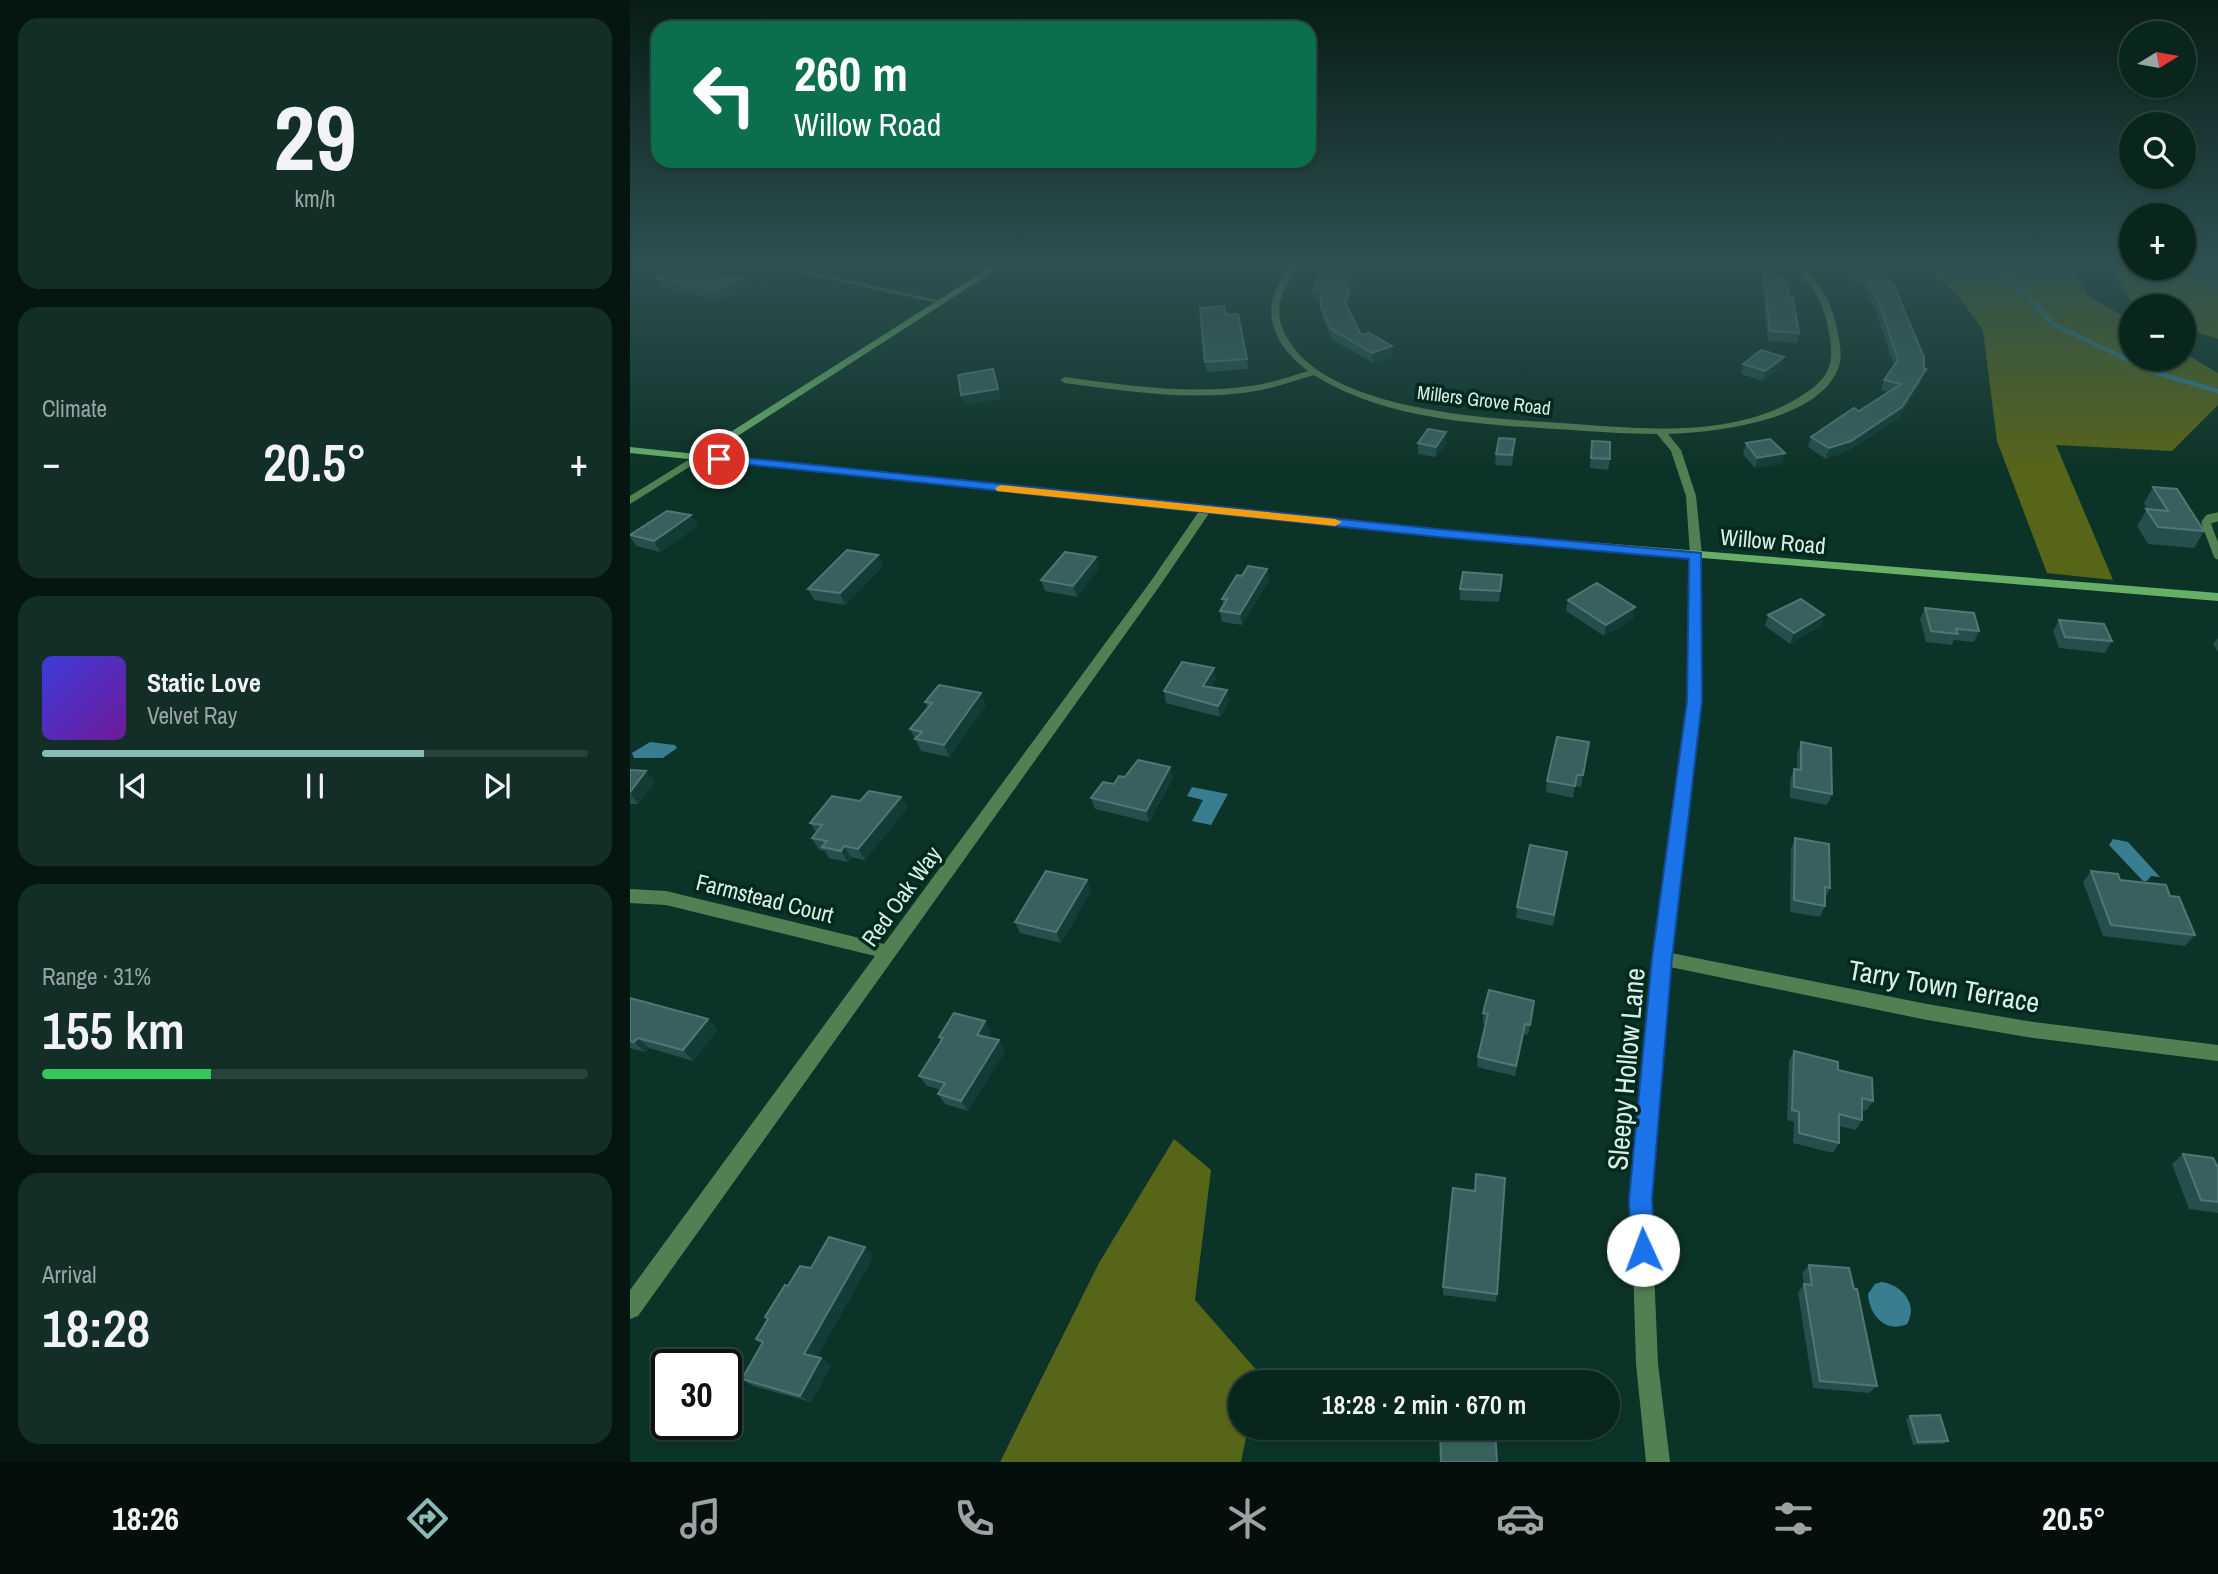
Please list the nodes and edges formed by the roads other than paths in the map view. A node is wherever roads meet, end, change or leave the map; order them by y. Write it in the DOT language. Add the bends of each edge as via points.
graph roads {
  1 [pos="891,334"];
  2 [pos="1282,334"];
  3 [pos="1834,334"];
  4 [pos="1314,372"];
  5 [pos="1065,380"];
  6 [pos="1660,431"];
  7 [pos="630,450"];
  8 [pos="698,457"];
  9 [pos="630,501"];
  10 [pos="1206,509"];
  11 [pos="2218,517"];
  12 [pos="1696,555"];
  13 [pos="2218,555"];
  14 [pos="2218,597"];
  15 [pos="630,896"];
  16 [pos="888,952"];
  17 [pos="1662,958"];
  18 [pos="2218,1053"];
  19 [pos="630,1308"];
  20 [pos="1658,1462"];
  1 -- 8 [label="street"];
  2 -- 4 [label="street, Millers Grove Road" via="1293,355"];
  3 -- 6 [label="street, Millers Grove Road" via="1838,358 1828,382 1804,401 1766,417 1695,430"];
  4 -- 5 [label="street" via="1252,389 1194,394"];
  4 -- 6 [label="street, Millers Grove Road" via="1438,415"];
  6 -- 12 [label="street" via="1676,450 1691,496"];
  7 -- 8 [label="street, Willow Road"];
  8 -- 9 [label="street"];
  8 -- 10 [label="street, Willow Road"];
  10 -- 12 [label="street, Willow Road"];
  10 -- 16 [label="street, Red Oak Way"];
  11 -- 13 [label="lane" via="2206,523"];
  12 -- 14 [label="street, Willow Road"];
  12 -- 17 [label="street, Sleepy Hollow Lane" via="1695,701"];
  15 -- 16 [label="street, Farmstead Court" via="666,898"];
  16 -- 19 [label="street, Red Oak Way"];
  17 -- 18 [label="street, Tarry Town Terrace" via="1989,1023"];
  17 -- 20 [label="street, Sleepy Hollow Lane" via="1641,1199 1647,1364"];
}
